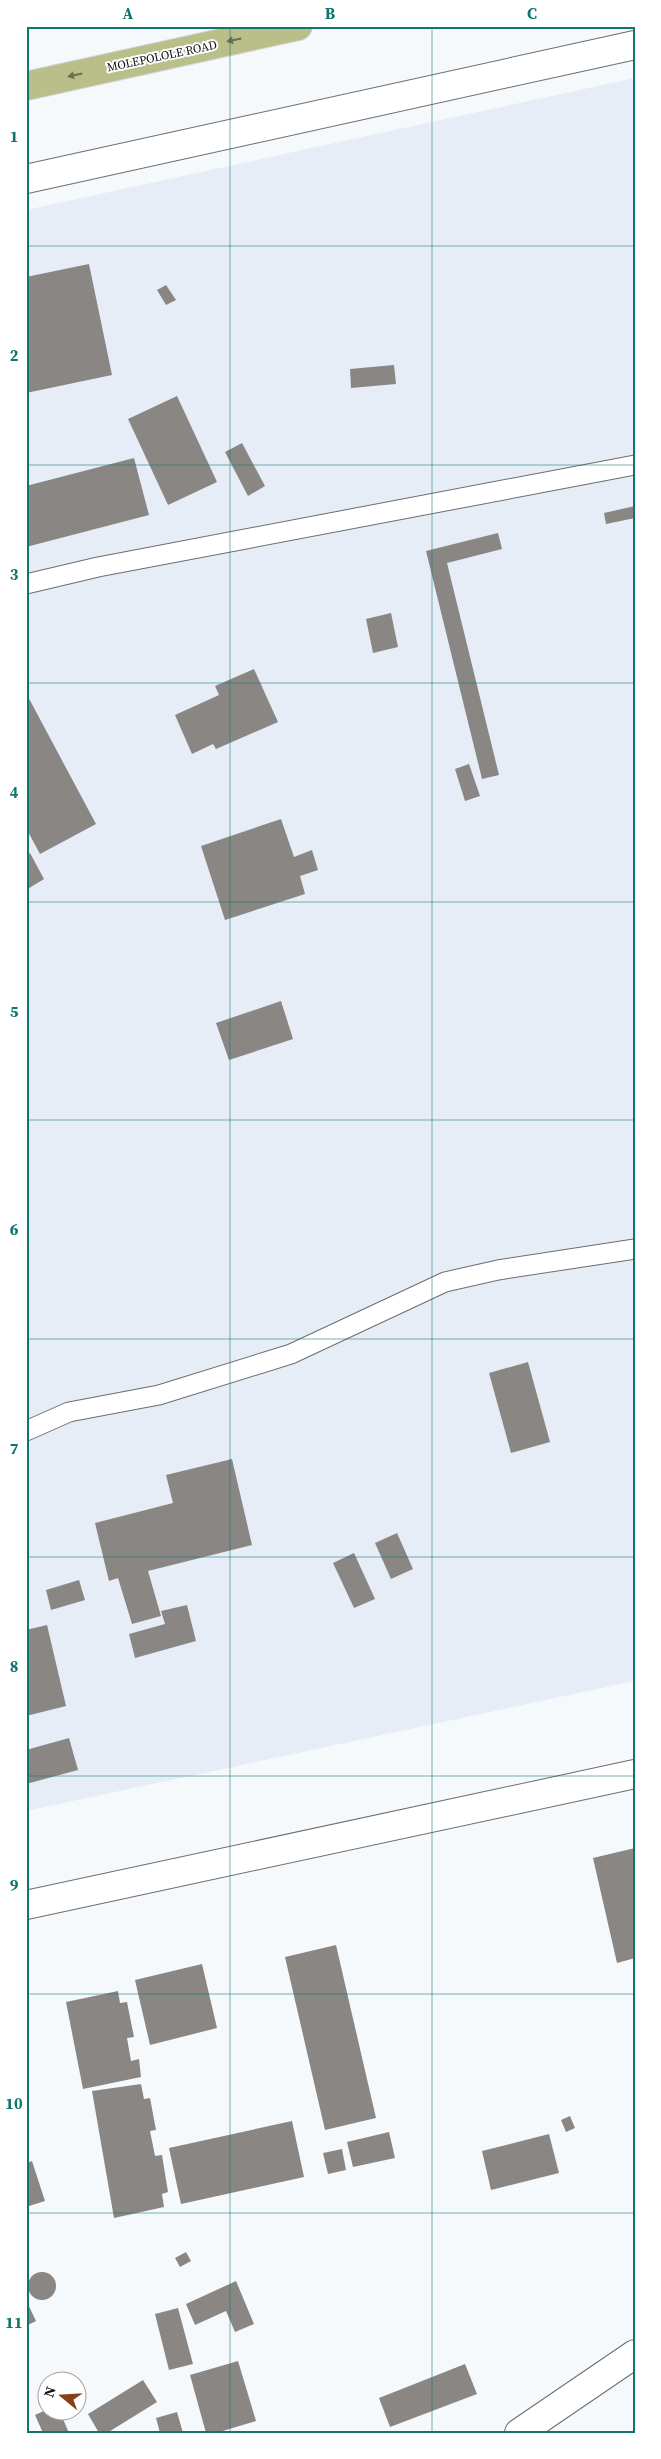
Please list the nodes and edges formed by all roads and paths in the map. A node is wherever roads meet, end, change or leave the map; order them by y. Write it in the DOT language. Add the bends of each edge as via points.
graph roads {
  1 [pos="298,26"];
  2 [pos="635,45"];
  3 [pos="26,86"];
  4 [pos="26,180"];
  5 [pos="635,465"];
  6 [pos="26,584"];
  7 [pos="635,1249"];
  8 [pos="26,1431"];
  9 [pos="635,1774"];
  10 [pos="26,1905"];
  11 [pos="635,2354"];
  12 [pos="519,2433"];
  1 -- 3 [label="main road, MOLEPOLOLE ROAD, one-way"];
  2 -- 4 [label="street"];
  5 -- 6 [label="lane" via="98,567"];
  7 -- 8 [label="lane" via="498,1270 445,1282 291,1354 159,1395 69,1412"];
  9 -- 10 [label="street"];
  11 -- 12 [label="street"];
}
